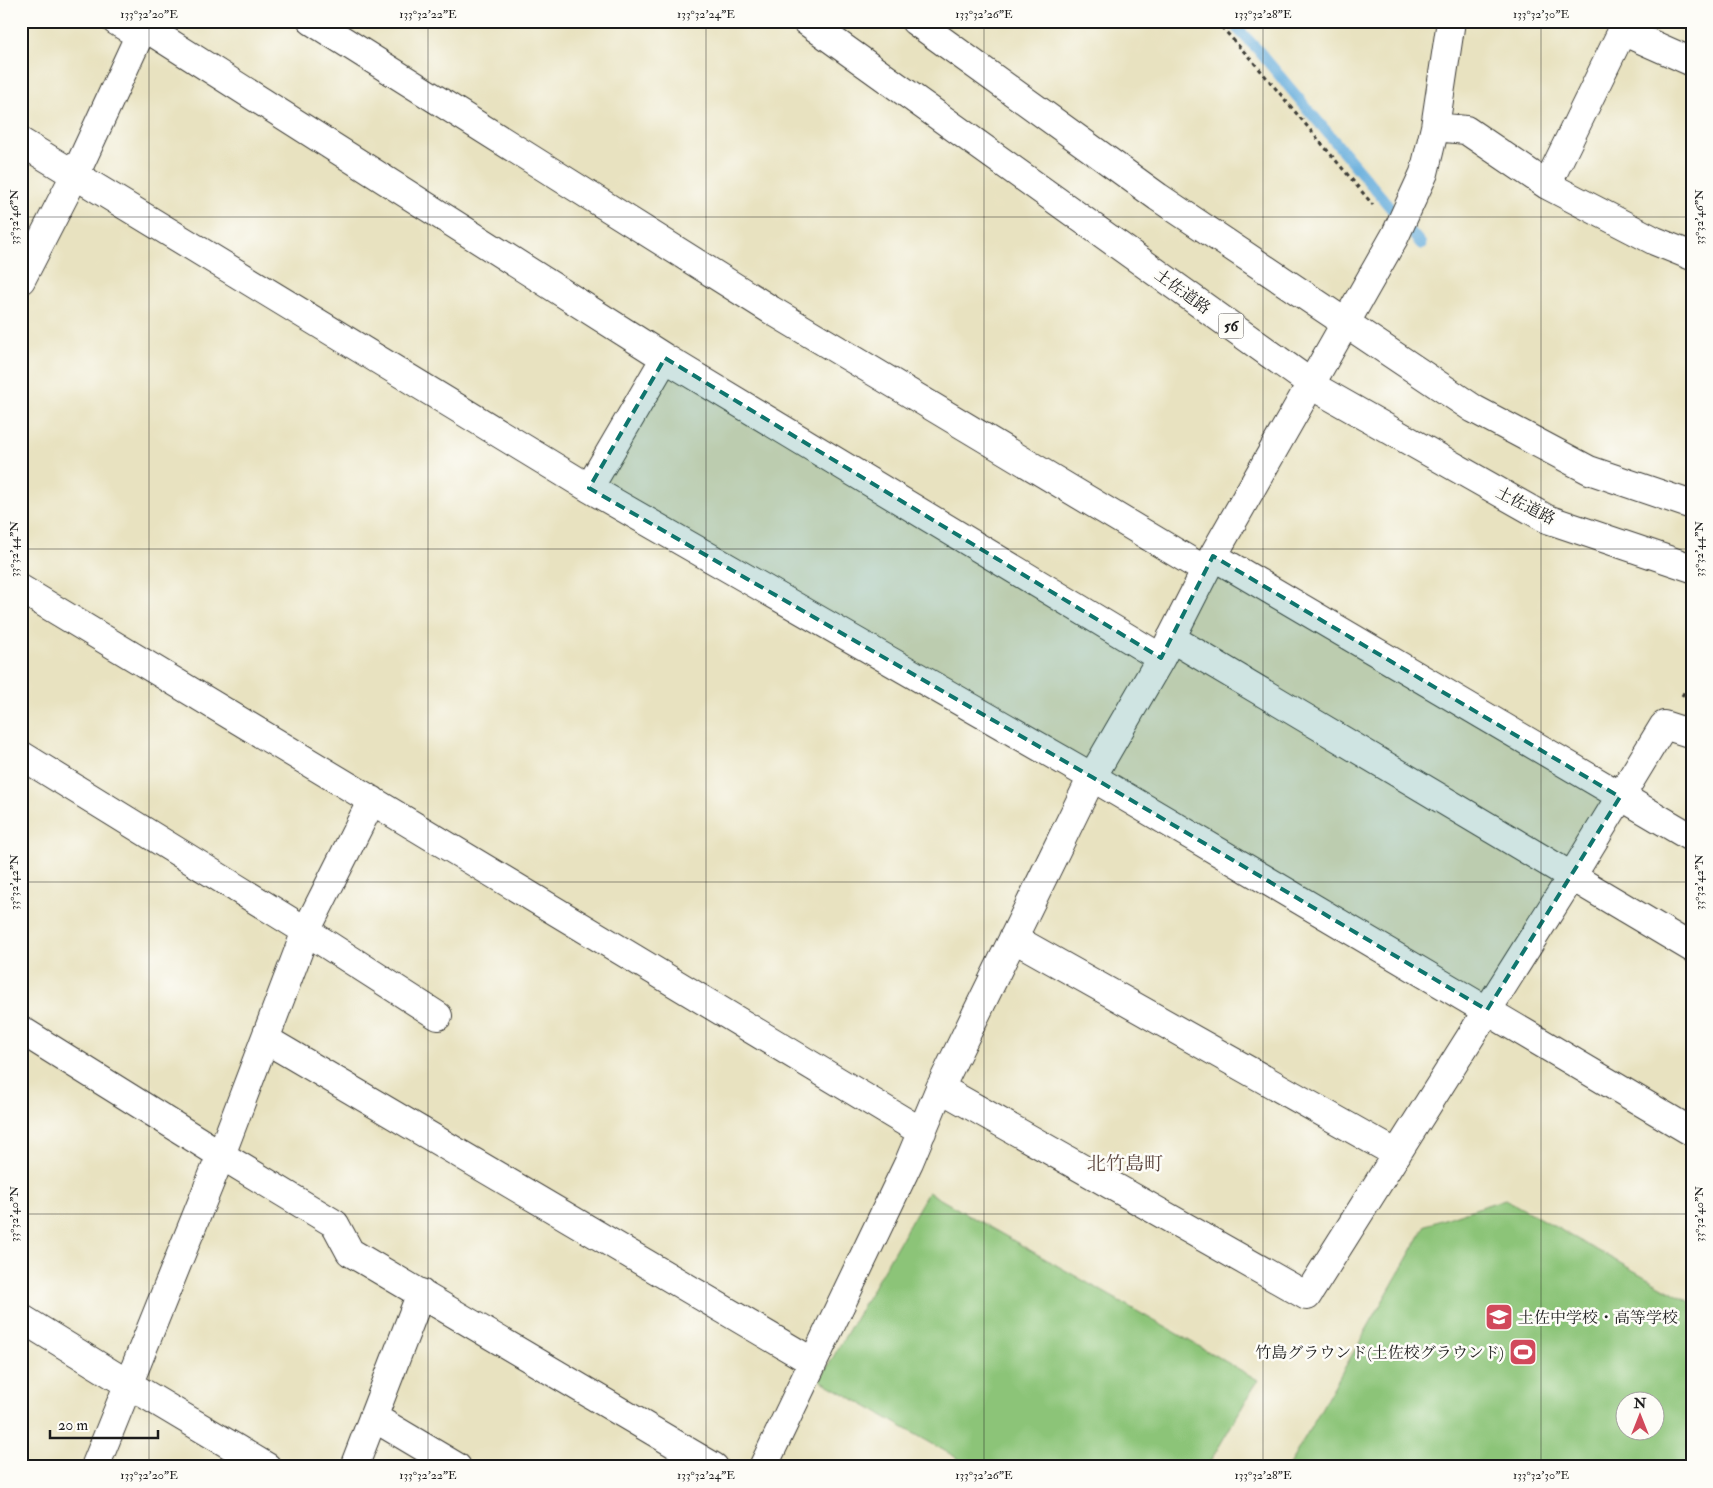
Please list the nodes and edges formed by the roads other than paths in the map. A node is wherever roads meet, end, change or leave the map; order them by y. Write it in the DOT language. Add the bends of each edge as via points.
graph roads {
  1 [pos="116,21"];
  2 [pos="312,21"];
  3 [pos="806,21"];
  4 [pos="916,21"];
  5 [pos="1451,21"];
  6 [pos="1625,26"];
  7 [pos="143,27"];
  8 [pos="1692,62"];
  9 [pos="1435,127"];
  10 [pos="21,142"];
  11 [pos="75,175"];
  12 [pos="1547,185"];
  13 [pos="1692,256"];
  14 [pos="21,280"];
  15 [pos="1345,323"];
  16 [pos="665,358"];
  17 [pos="1311,383"];
  18 [pos="589,488"];
  19 [pos="1692,504"];
  20 [pos="1209,563"];
  21 [pos="1692,568"];
  22 [pos="21,589"];
  23 [pos="1166,648"];
  24 [pos="1692,734"];
  25 [pos="21,755"];
  26 [pos="1092,776"];
  27 [pos="1620,797"];
  28 [pos="372,800"];
  29 [pos="1692,838"];
  30 [pos="1572,876"];
  31 [pos="306,932"];
  32 [pos="1013,938"];
  33 [pos="1692,948"];
  34 [pos="1488,1010"];
  35 [pos="438,1016"];
  36 [pos="21,1030"];
  37 [pos="265,1038"];
  38 [pos="940,1088"];
  39 [pos="922,1132"];
  40 [pos="1692,1132"];
  41 [pos="1397,1154"];
  42 [pos="220,1155"];
  43 [pos="421,1293"];
  44 [pos="21,1318"];
  45 [pos="813,1362"];
  46 [pos="128,1384"];
  47 [pos="373,1417"];
  48 [pos="95,1467"];
  49 [pos="267,1467"];
  50 [pos="354,1467"];
  51 [pos="458,1467"];
  52 [pos="714,1467"];
  53 [pos="763,1467"];
  1 -- 7 [label="main road"];
  2 -- 20 [label="main road" via="771,310"];
  3 -- 17 [label="main road, 土佐道路 / 56"];
  4 -- 15 [label="main road" via="1158,197"];
  5 -- 9 [label="main road"];
  6 -- 8 [label="main road"];
  6 -- 12 [label="main road"];
  7 -- 11 [label="main road"];
  7 -- 16 [label="main road"];
  9 -- 12 [label="main road" via="1466,130"];
  9 -- 15 [label="main road" via="1424,173 1395,236"];
  10 -- 11 [label="main road"];
  11 -- 14 [label="main road"];
  11 -- 18 [label="main road"];
  12 -- 13 [label="main road" via="1655,241"];
  15 -- 17 [label="main road"];
  15 -- 19 [label="main road" via="1474,409 1589,470"];
  16 -- 18 [label="main road"];
  16 -- 23 [label="main road"];
  17 -- 20 [label="main road"];
  17 -- 21 [label="main road, 土佐道路 / 56" via="1547,519"];
  18 -- 26 [label="main road"];
  20 -- 23 [label="main road"];
  20 -- 27 [label="main road"];
  22 -- 28 [label="main road"];
  23 -- 26 [label="main road"];
  23 -- 30 [label="main road"];
  24 -- 27 [label="main road" via="1664,725"];
  25 -- 31 [label="main road"];
  26 -- 32 [label="main road"];
  26 -- 34 [label="main road"];
  27 -- 29 [label="main road"];
  27 -- 30 [label="main road"];
  28 -- 31 [label="main road"];
  28 -- 39 [label="main road"];
  30 -- 33 [label="main road"];
  30 -- 34 [label="main road"];
  31 -- 35 [label="main road"];
  31 -- 37 [label="main road"];
  32 -- 38 [label="main road"];
  32 -- 41 [label="main road"];
  34 -- 40 [label="main road"];
  34 -- 41 [label="main road"];
  36 -- 42 [label="main road"];
  37 -- 42 [label="main road"];
  37 -- 45 [label="main road"];
  38 -- 39 [label="main road"];
  38 -- 41 [label="main road" via="1307,1296"];
  39 -- 45 [label="main road"];
  42 -- 43 [label="main road" via="335,1224 350,1252"];
  42 -- 46 [label="main road"];
  43 -- 47 [label="main road"];
  43 -- 52 [label="main road"];
  44 -- 46 [label="main road"];
  45 -- 53 [label="main road"];
  46 -- 48 [label="main road"];
  46 -- 49 [label="main road"];
  47 -- 50 [label="main road"];
  47 -- 51 [label="main road"];
}
